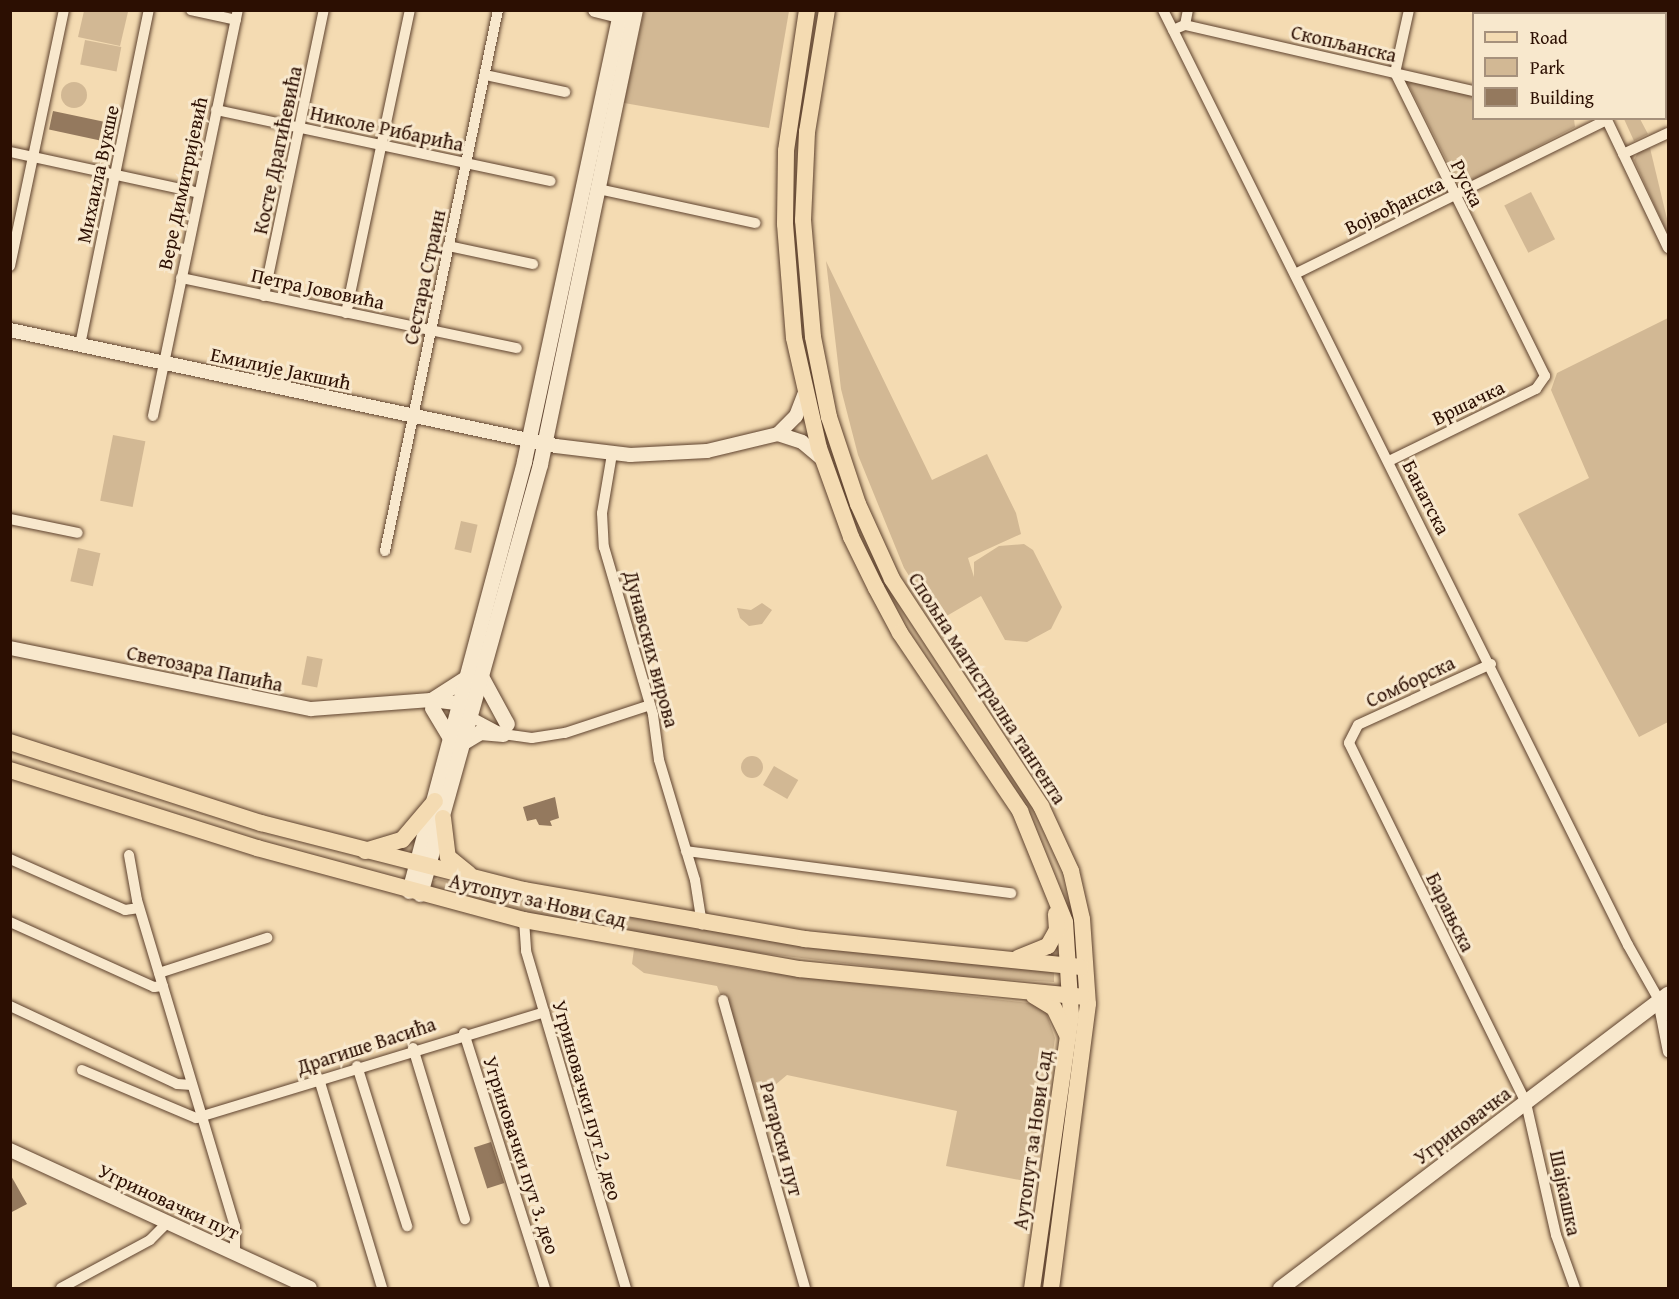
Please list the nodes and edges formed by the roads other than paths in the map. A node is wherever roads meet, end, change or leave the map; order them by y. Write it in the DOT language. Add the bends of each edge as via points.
graph roads {
  1 [pos="64,10"];
  2 [pos="149,10"];
  3 [pos="191,10"];
  4 [pos="324,10"];
  5 [pos="410,10"];
  6 [pos="498,10"];
  7 [pos="595,10"];
  8 [pos="807,10"];
  9 [pos="826,10"];
  10 [pos="1163,10"];
  11 [pos="1188,10"];
  12 [pos="1409,10"];
  13 [pos="628,14"];
  14 [pos="237,15"];
  15 [pos="1185,25"];
  16 [pos="1173,30"];
  17 [pos="1395,73"];
  18 [pos="485,75"];
  19 [pos="1472,91"];
  20 [pos="565,92"];
  21 [pos="216,110"];
  22 [pos="1602,120"];
  23 [pos="1605,120"];
  24 [pos="301,128"];
  25 [pos="1668,133"];
  26 [pos="382,145"];
  27 [pos="10,152"];
  28 [pos="1623,154"];
  29 [pos="34,157"];
  30 [pos="466,163"];
  31 [pos="116,175"];
  32 [pos="551,181"];
  33 [pos="598,189"];
  34 [pos="198,193"];
  35 [pos="1454,195"];
  36 [pos="755,223"];
  37 [pos="448,246"];
  38 [pos="1668,248"];
  39 [pos="533,264"];
  40 [pos="10,266"];
  41 [pos="1295,274"];
  42 [pos="181,278"];
  43 [pos="264,296"];
  44 [pos="346,313"];
  45 [pos="10,330"];
  46 [pos="432,330"];
  47 [pos="80,345"];
  48 [pos="518,348"];
  49 [pos="164,363"];
  50 [pos="1543,363"];
  51 [pos="805,393"];
  52 [pos="153,416"];
  53 [pos="413,416"];
  54 [pos="778,435"];
  55 [pos="529,440"];
  56 [pos="544,444"];
  57 [pos="612,454"];
  58 [pos="822,459"];
  59 [pos="1389,461"];
  60 [pos="10,519"];
  61 [pos="78,533"];
  62 [pos="386,551"];
  63 [pos="10,648"];
  64 [pos="1491,664"];
  65 [pos="474,677"];
  66 [pos="431,704"];
  67 [pos="650,705"];
  68 [pos="466,709"];
  69 [pos="505,729"];
  70 [pos="1349,736"];
  71 [pos="458,740"];
  72 [pos="10,742"];
  73 [pos="10,770"];
  74 [pos="435,801"];
  75 [pos="443,819"];
  76 [pos="363,851"];
  77 [pos="686,851"];
  78 [pos="129,855"];
  79 [pos="10,859"];
  80 [pos="421,866"];
  81 [pos="487,881"];
  82 [pos="1052,884"];
  83 [pos="415,892"];
  84 [pos="1011,893"];
  85 [pos="140,908"];
  86 [pos="524,920"];
  87 [pos="10,922"];
  88 [pos="702,924"];
  89 [pos="267,938"];
  90 [pos="1006,961"];
  91 [pos="1071,966"];
  92 [pos="1088,967"];
  93 [pos="159,973"];
  94 [pos="163,986"];
  95 [pos="1024,992"];
  96 [pos="1080,997"];
  97 [pos="1663,997"];
  98 [pos="723,1000"];
  99 [pos="10,1006"];
  100 [pos="544,1012"];
  101 [pos="1668,1016"];
  102 [pos="464,1033"];
  103 [pos="1068,1037"];
  104 [pos="413,1048"];
  105 [pos="1668,1052"];
  106 [pos="357,1066"];
  107 [pos="82,1070"];
  108 [pos="320,1079"];
  109 [pos="192,1085"];
  110 [pos="1526,1103"];
  111 [pos="201,1118"];
  112 [pos="10,1150"];
  113 [pos="465,1219"];
  114 [pos="168,1222"];
  115 [pos="407,1226"];
  116 [pos="235,1253"];
  117 [pos="61,1288"];
  118 [pos="310,1288"];
  119 [pos="382,1288"];
  120 [pos="545,1288"];
  121 [pos="626,1288"];
  122 [pos="805,1288"];
  123 [pos="1032,1288"];
  124 [pos="1052,1288"];
  125 [pos="1280,1288"];
  126 [pos="1575,1288"];
  1 -- 29 [label="street"];
  2 -- 31 [label="street, Михаила Вукше"];
  3 -- 14 [label="street"];
  4 -- 24 [label="street, Косте Драгићевића"];
  5 -- 26 [label="street"];
  6 -- 18 [label="street, Сестара Страин"];
  7 -- 13 [label="street"];
  8 -- 51 [label="main road, Спољна магистрална тангента" via="791,105 784,191 788,284"];
  9 -- 92 [label="main road, Спољна магистрална тангента" via="808,124 802,220 813,337 829,417 858,504 892,579 1051,826 1077,893"];
  10 -- 16 [label="street, Банатска"];
  11 -- 15 [label="street"];
  12 -- 17 [label="street"];
  13 -- 33 [label="main road"];
  13 -- 55 [label="main road"];
  14 -- 21 [label="street, Вере Димитријевић"];
  15 -- 16 [label="street"];
  15 -- 17 [label="street, Скопљанска"];
  16 -- 41 [label="street, Банатска"];
  17 -- 19 [label="street, Скопљанска"];
  17 -- 35 [label="street, Руска"];
  18 -- 20 [label="street"];
  18 -- 30 [label="street, Сестара Страин"];
  21 -- 24 [label="street, Николе Рибарића"];
  21 -- 34 [label="street, Вере Димитријевић"];
  22 -- 35 [label="street, Војвођанска"];
  23 -- 28 [label="street"];
  24 -- 26 [label="street, Николе Рибарића"];
  24 -- 43 [label="street, Косте Драгићевића"];
  25 -- 28 [label="street"];
  26 -- 30 [label="street, Николе Рибарића"];
  26 -- 44 [label="street"];
  27 -- 29 [label="street"];
  28 -- 38 [label="street"];
  29 -- 31 [label="street"];
  29 -- 40 [label="street"];
  30 -- 32 [label="street, Николе Рибарића"];
  30 -- 37 [label="street, Сестара Страин"];
  31 -- 34 [label="street"];
  31 -- 47 [label="street, Михаила Вукше"];
  33 -- 36 [label="street"];
  33 -- 56 [label="main road"];
  34 -- 42 [label="street, Вере Димитријевић"];
  35 -- 41 [label="street, Војвођанска"];
  35 -- 50 [label="street, Руска"];
  37 -- 39 [label="street"];
  37 -- 46 [label="street, Сестара Страин"];
  41 -- 59 [label="street, Банатска"];
  42 -- 43 [label="street, Петра Јововића"];
  42 -- 49 [label="street, Вере Димитријевић"];
  43 -- 44 [label="street, Петра Јововића"];
  44 -- 46 [label="street, Петра Јововића"];
  45 -- 47 [label="street, Емилије Јакшић"];
  46 -- 48 [label="street, Петра Јововића"];
  46 -- 53 [label="street, Сестара Страин"];
  47 -- 49 [label="street, Емилије Јакшић"];
  49 -- 52 [label="street, Вере Димитријевић"];
  49 -- 53 [label="street, Емилије Јакшић"];
  50 -- 59 [label="street, Вршачка" via="1545,376 1536,389"];
  51 -- 54 [label="street" via="796,416"];
  51 -- 58 [label="main road, Спољна магистрална тангента"];
  53 -- 55 [label="street, Емилије Јакшић"];
  53 -- 62 [label="street, Сестара Страин"];
  54 -- 57 [label="street" via="692,453"];
  54 -- 58 [label="street" via="802,442"];
  55 -- 56 [label="street, Емилије Јакшић"];
  55 -- 65 [label="main road"];
  56 -- 57 [label="street"];
  56 -- 65 [label="main road"];
  57 -- 67 [label="street, Дунавских вирова" via="602,537"];
  58 -- 82 [label="main road, Спољна магистрална тангента" via="851,537 895,624 1020,811"];
  59 -- 64 [label="street, Банатска"];
  60 -- 61 [label="street"];
  63 -- 66 [label="street, Светозара Папића" via="300,707 332,710"];
  64 -- 70 [label="street, Сомборска" via="1368,720"];
  64 -- 97 [label="street, Банатска"];
  65 -- 66 [label="main road"];
  65 -- 68 [label="main road"];
  65 -- 69 [label="main road"];
  66 -- 68 [label="street, Светозара Папића"];
  66 -- 71 [label="main road"];
  67 -- 69 [label="street" via="553,735 522,739"];
  67 -- 77 [label="street, Дунавских вирова" via="659,760"];
  68 -- 69 [label="street"];
  68 -- 71 [label="main road"];
  69 -- 71 [label="main road"];
  70 -- 110 [label="street, Барањска"];
  71 -- 74 [label="main road"];
  71 -- 75 [label="main road"];
  72 -- 76 [label="main road, Аутопут за Нови Сад"];
  73 -- 83 [label="main road, Аутопут за Нови Сад"];
  74 -- 76 [label="main road" via="402,840"];
  74 -- 80 [label="main road"];
  75 -- 80 [label="main road"];
  75 -- 81 [label="main road" via="448,857 465,872"];
  76 -- 80 [label="main road, Аутопут за Нови Сад"];
  77 -- 84 [label="street"];
  77 -- 88 [label="street, Дунавских вирова"];
  78 -- 85 [label="street"];
  79 -- 85 [label="street" via="125,910"];
  80 -- 81 [label="main road, Аутопут за Нови Сад"];
  80 -- 83 [label="main road"];
  81 -- 88 [label="main road, Аутопут за Нови Сад"];
  82 -- 90 [label="main road" via="1057,923 1052,941 1038,952"];
  82 -- 91 [label="main road, Спољна магистрална тангента" via="1065,922"];
  83 -- 86 [label="main road, Аутопут за Нови Сад"];
  85 -- 93 [label="street"];
  86 -- 95 [label="main road, Аутопут за Нови Сад" via="733,960"];
  86 -- 100 [label="street, Угриновачки пут 2. део" via="526,951"];
  87 -- 94 [label="street" via="154,987"];
  88 -- 90 [label="main road, Аутопут за Нови Сад"];
  89 -- 93 [label="street"];
  90 -- 91 [label="main road, Аутопут за Нови Сад"];
  91 -- 92 [label="main road, Аутопут за Нови Сад"];
  91 -- 96 [label="main road, Аутопут за Нови Сад"];
  92 -- 96 [label="main road, Аутопут за Нови Сад"];
  93 -- 94 [label="street"];
  94 -- 109 [label="street"];
  95 -- 96 [label="main road, Аутопут за Нови Сад"];
  95 -- 103 [label="main road" via="1054,1008"];
  96 -- 103 [label="main road, Аутопут за Нови Сад"];
  96 -- 124 [label="main road, Аутопут за Нови Сад"];
  97 -- 101 [label="street"];
  97 -- 105 [label="street"];
  97 -- 110 [label="main road, Угриновачка"];
  98 -- 122 [label="street, Ратарски пут"];
  99 -- 109 [label="street" via="177,1084"];
  100 -- 102 [label="street, Драгише Васића"];
  100 -- 121 [label="street, Угриновачки пут 2. део"];
  102 -- 104 [label="street, Драгише Васића"];
  102 -- 120 [label="street, Угриновачки пут 3. део"];
  103 -- 123 [label="main road, Аутопут за Нови Сад"];
  104 -- 106 [label="street, Драгише Васића"];
  104 -- 113 [label="street"];
  106 -- 108 [label="street, Драгише Васића"];
  106 -- 115 [label="street"];
  107 -- 111 [label="street"];
  108 -- 111 [label="street, Драгише Васића"];
  108 -- 119 [label="street"];
  109 -- 111 [label="street"];
  110 -- 125 [label="main road, Угриновачка"];
  110 -- 126 [label="street, Шајкашка" via="1556,1235"];
  111 -- 116 [label="street" via="235,1226"];
  112 -- 114 [label="street, Угриновачки пут"];
  114 -- 116 [label="street, Угриновачки пут"];
  114 -- 117 [label="street" via="150,1240"];
  116 -- 118 [label="street, Угриновачки пут"];
}
